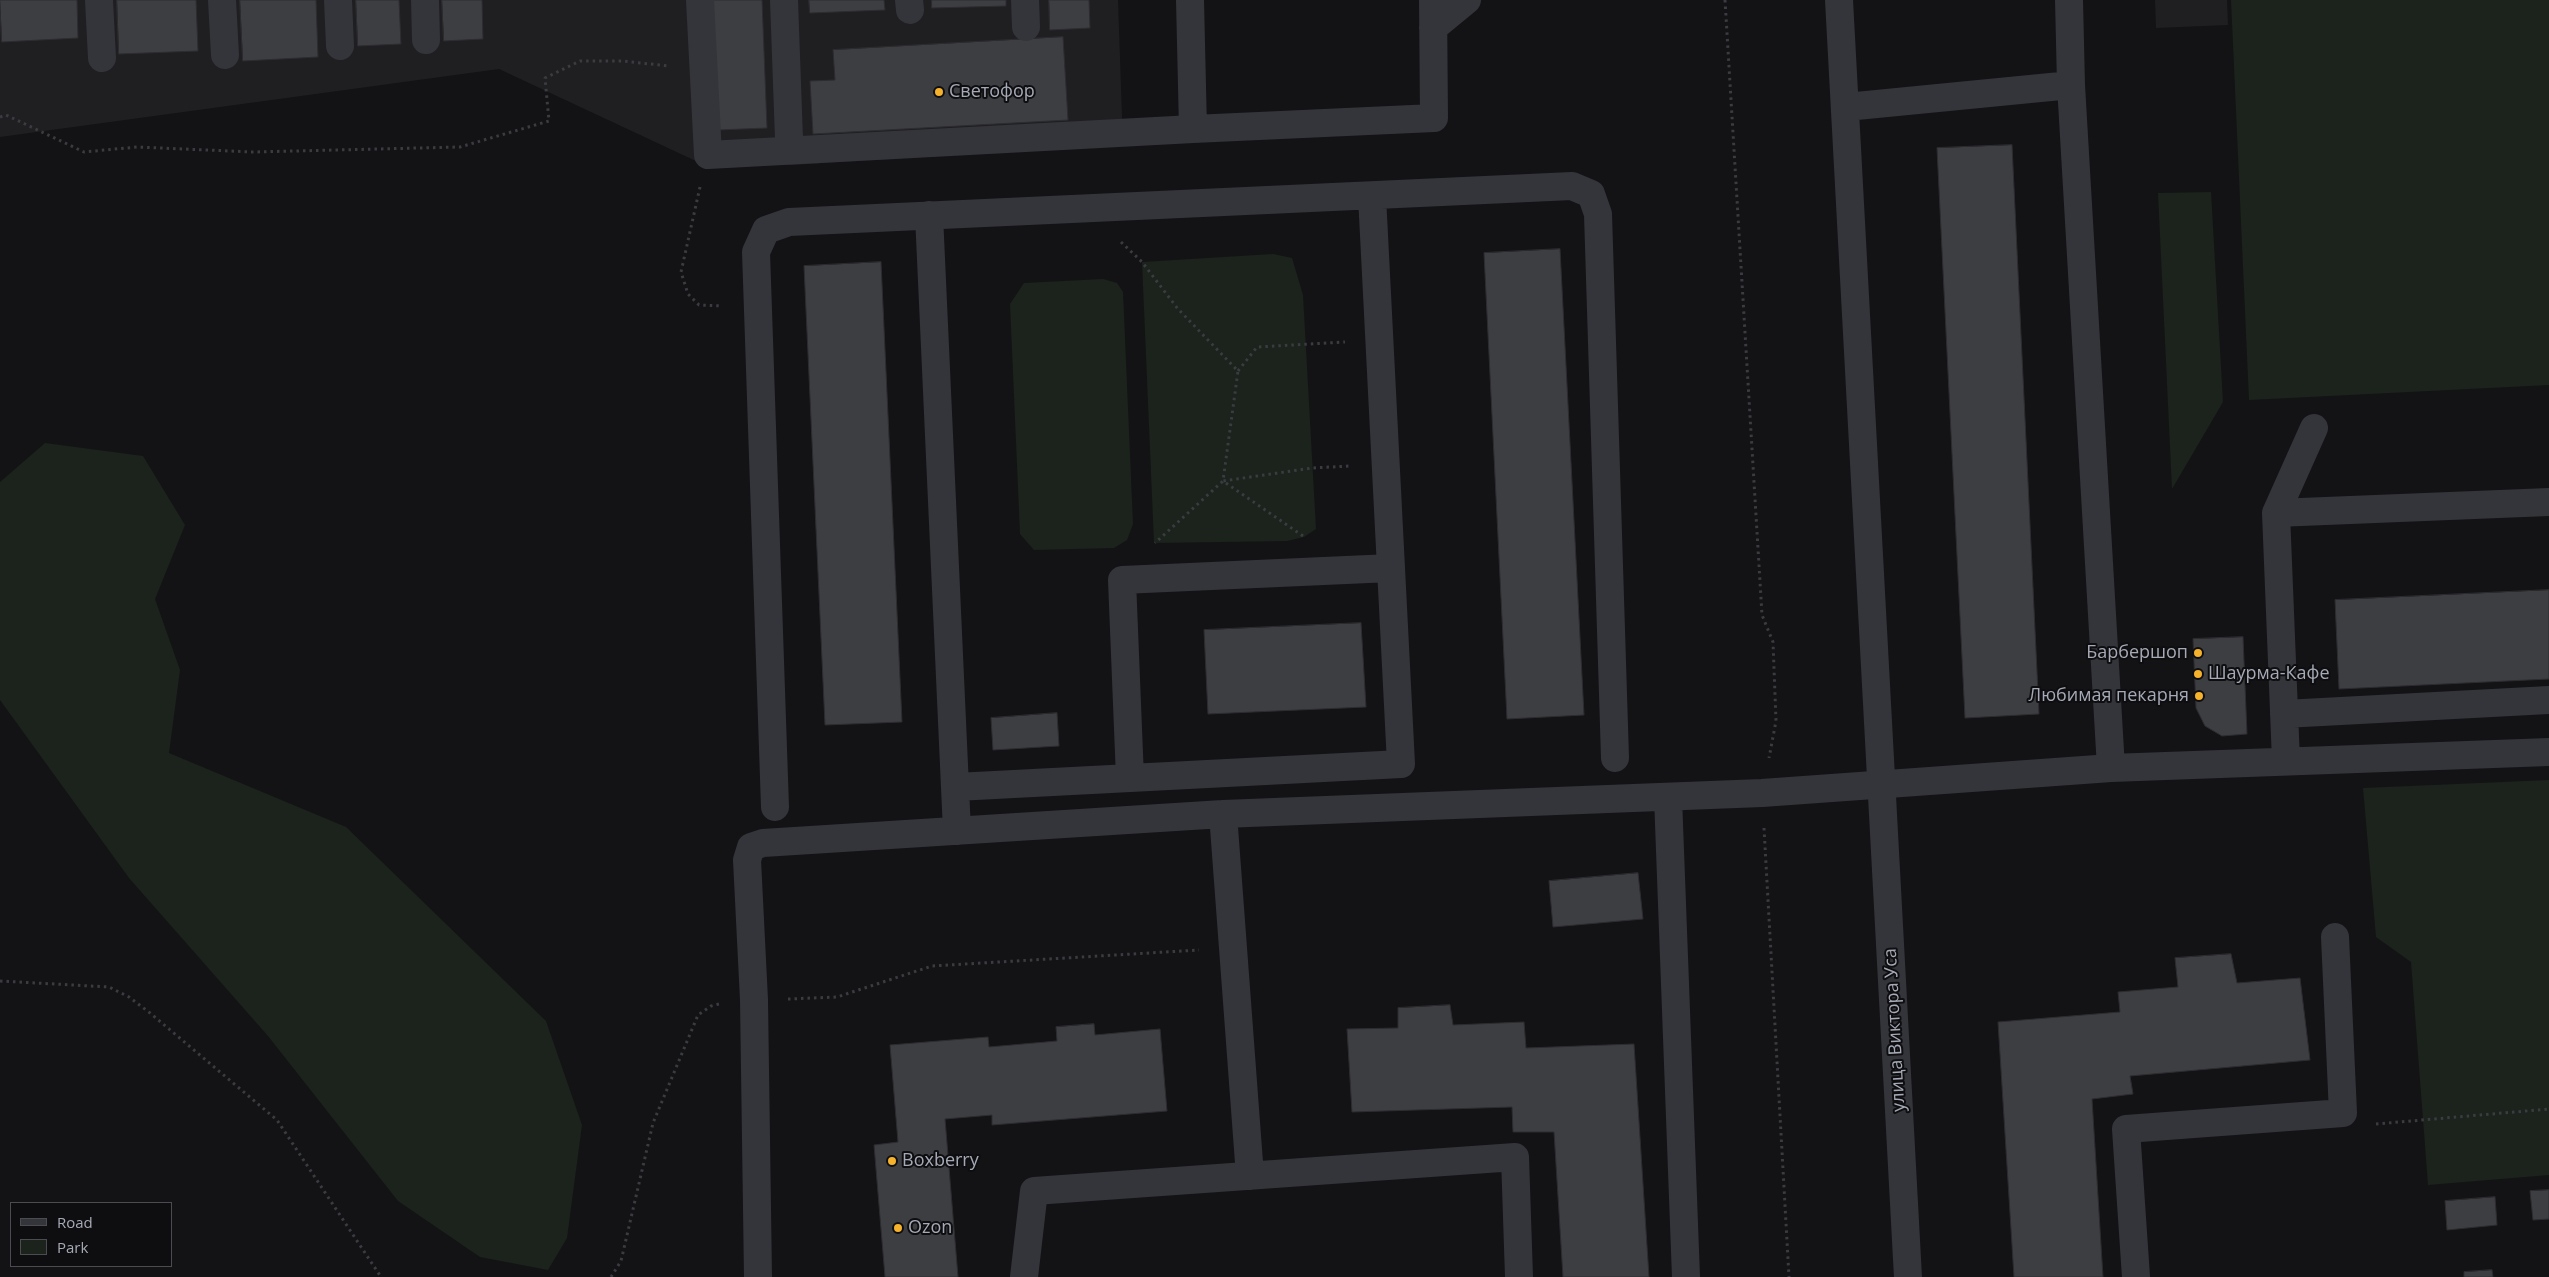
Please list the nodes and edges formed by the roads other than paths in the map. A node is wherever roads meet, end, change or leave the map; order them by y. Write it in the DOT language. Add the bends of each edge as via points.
graph roads {
  1 [pos="99,0"];
  2 [pos="222,0"];
  3 [pos="338,0"];
  4 [pos="425,0"];
  5 [pos="700,0"];
  6 [pos="784,0"];
  7 [pos="1025,0"];
  8 [pos="1190,0"];
  9 [pos="1433,0"];
  10 [pos="1467,0"];
  11 [pos="1839,0"];
  12 [pos="2069,0"];
  13 [pos="1026,27"];
  14 [pos="1433,28"];
  15 [pos="426,40"];
  16 [pos="340,46"];
  17 [pos="225,55"];
  18 [pos="102,58"];
  19 [pos="2071,85"];
  20 [pos="1846,108"];
  21 [pos="1193,129"];
  22 [pos="788,139"];
  23 [pos="1372,196"];
  24 [pos="929,216"];
  25 [pos="2314,428"];
  26 [pos="2549,502"];
  27 [pos="2276,513"];
  28 [pos="1391,568"];
  29 [pos="2549,700"];
  30 [pos="2284,714"];
  31 [pos="2549,752"];
  32 [pos="1615,758"];
  33 [pos="2286,761"];
  34 [pos="1401,764"];
  35 [pos="2110,768"];
  36 [pos="1130,778"];
  37 [pos="1883,782"];
  38 [pos="956,787"];
  39 [pos="1668,797"];
  40 [pos="775,807"];
  41 [pos="1403,807"];
  42 [pos="1223,814"];
  43 [pos="957,831"];
  44 [pos="2335,937"];
  45 [pos="1250,1176"];
  46 [pos="758,1277"];
  47 [pos="1024,1277"];
  48 [pos="1519,1277"];
  49 [pos="1686,1277"];
  50 [pos="1908,1277"];
  51 [pos="2136,1277"];
  1 -- 18 [label="street"];
  2 -- 17 [label="street"];
  3 -- 16 [label="street"];
  4 -- 15 [label="street"];
  5 -- 21 [label="street" via="708,155"];
  6 -- 22 [label="street"];
  7 -- 13 [label="street"];
  8 -- 21 [label="street"];
  9 -- 14 [label="street"];
  10 -- 14 [label="street"];
  11 -- 20 [label="street, улица Виктора Уса"];
  12 -- 19 [label="street"];
  14 -- 21 [label="street" via="1434,118"];
  19 -- 20 [label="street"];
  19 -- 35 [label="street"];
  20 -- 37 [label="street, улица Виктора Уса"];
  23 -- 24 [label="street"];
  23 -- 28 [label="street"];
  23 -- 32 [label="street" via="1572,186 1591,194 1598,214"];
  24 -- 38 [label="street"];
  24 -- 40 [label="street" via="789,222 766,230 756,252"];
  25 -- 27 [label="street"];
  26 -- 27 [label="street"];
  27 -- 30 [label="street"];
  28 -- 34 [label="street"];
  28 -- 36 [label="street" via="1122,580"];
  29 -- 30 [label="street"];
  30 -- 33 [label="street"];
  31 -- 33 [label="street"];
  33 -- 35 [label="street"];
  34 -- 36 [label="street"];
  34 -- 41 [label="street"];
  35 -- 37 [label="street"];
  36 -- 38 [label="street"];
  37 -- 39 [label="street" via="1762,793"];
  37 -- 50 [label="street, улица Виктора Уса"];
  38 -- 43 [label="street"];
  39 -- 41 [label="street"];
  39 -- 49 [label="street"];
  41 -- 42 [label="street"];
  42 -- 43 [label="street"];
  42 -- 45 [label="street"];
  43 -- 46 [label="street" via="763,843 751,847 747,860 754,1000"];
  44 -- 51 [label="street" via="2343,1113 2126,1129"];
  45 -- 47 [label="street" via="1034,1191"];
  45 -- 48 [label="street" via="1515,1157"];
}
